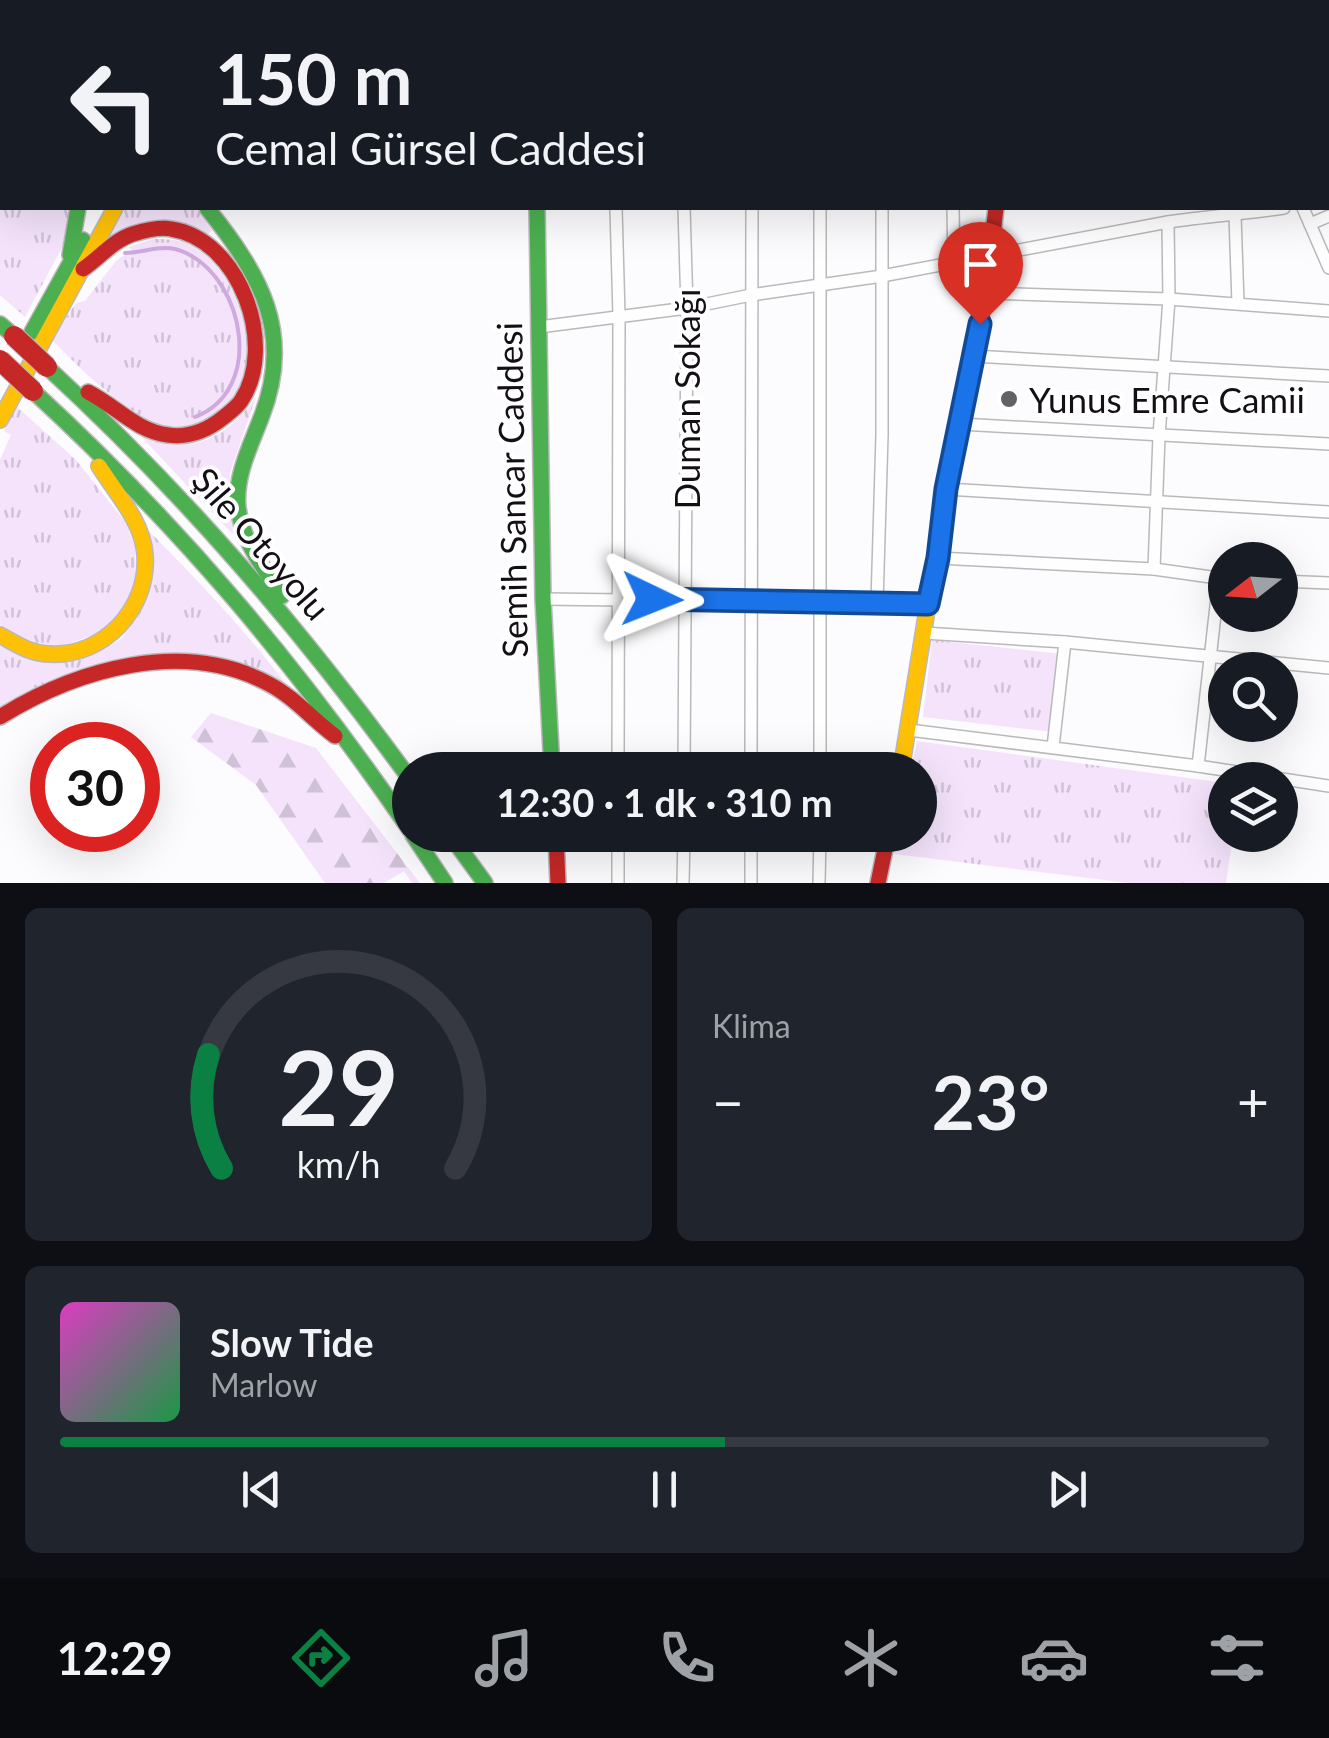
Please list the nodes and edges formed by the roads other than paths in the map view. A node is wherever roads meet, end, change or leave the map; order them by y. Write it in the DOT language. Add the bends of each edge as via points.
graph roads {
  1 [pos="78,210"];
  2 [pos="100,210"];
  3 [pos="114,210"];
  4 [pos="209,210"];
  5 [pos="537,210"];
  6 [pos="616,210"];
  7 [pos="684,210"];
  8 [pos="752,210"];
  9 [pos="820,210"];
  10 [pos="882,210"];
  11 [pos="954,210"];
  12 [pos="996,210"];
  13 [pos="1272,210"];
  14 [pos="1304,210"];
  15 [pos="1196,212"];
  16 [pos="1235,216"];
  17 [pos="1329,216"];
  18 [pos="1168,222"];
  19 [pos="1310,224"];
  20 [pos="992,254"];
  21 [pos="954,262"];
  22 [pos="1329,268"];
  23 [pos="75,269"];
  24 [pos="882,276"];
  25 [pos="820,286"];
  26 [pos="986,292"];
  27 [pos="751,295"];
  28 [pos="1168,298"];
  29 [pos="1238,303"];
  30 [pos="686,308"];
  31 [pos="1329,310"];
  32 [pos="619,316"];
  33 [pos="540,327"];
  34 [pos="7,330"];
  35 [pos="973,356"];
  36 [pos="0,360"];
  37 [pos="1164,367"];
  38 [pos="1329,376"];
  39 [pos="66,384"];
  40 [pos="0,390"];
  41 [pos="0,420"];
  42 [pos="960,424"];
  43 [pos="81,434"];
  44 [pos="1159,436"];
  45 [pos="1329,444"];
  46 [pos="946,489"];
  47 [pos="1157,503"];
  48 [pos="1329,512"];
  49 [pos="938,558"];
  50 [pos="1154,569"];
  51 [pos="1208,577"];
  52 [pos="1298,582"];
  53 [pos="1329,583"];
  54 [pos="544,598"];
  55 [pos="619,598"];
  56 [pos="686,600"];
  57 [pos="752,602"];
  58 [pos="822,603"];
  59 [pos="876,604"];
  60 [pos="928,604"];
  61 [pos="924,633"];
  62 [pos="0,635"];
  63 [pos="306,642"];
  64 [pos="1066,642"];
  65 [pos="1208,657"];
  66 [pos="1298,665"];
  67 [pos="1329,668"];
  68 [pos="1208,688"];
  69 [pos="0,717"];
  70 [pos="909,730"];
  71 [pos="1053,747"];
  72 [pos="357,751"];
  73 [pos="551,752"];
  74 [pos="618,752"];
  75 [pos="684,752"];
  76 [pos="752,752"];
  77 [pos="820,752"];
  78 [pos="905,752"];
  79 [pos="392,755"];
  80 [pos="1198,766"];
  81 [pos="1329,786"];
  82 [pos="392,803"];
  83 [pos="425,852"];
  84 [pos="462,852"];
  85 [pos="557,852"];
  86 [pos="618,852"];
  87 [pos="684,852"];
  88 [pos="752,852"];
  89 [pos="820,852"];
  90 [pos="884,852"];
  91 [pos="445,883"];
  92 [pos="485,883"];
  93 [pos="558,883"];
  94 [pos="618,883"];
  95 [pos="683,883"];
  96 [pos="752,883"];
  97 [pos="819,883"];
  98 [pos="878,883"];
  1 -- 23 [label="main road"];
  2 -- 23 [label="main road"];
  3 -- 23 [label="main road"];
  4 -- 63 [label="main road" via="239,246 270,305 275,368 238,498 252,549"];
  5 -- 33 [label="main road, Semih Sancar Caddesi"];
  6 -- 32 [label="street"];
  7 -- 30 [label="street, Duman Sokağı"];
  8 -- 27 [label="street"];
  9 -- 25 [label="street"];
  10 -- 24 [label="street"];
  11 -- 21 [label="street"];
  12 -- 20 [label="main road"];
  13 -- 16 [label="street"];
  14 -- 19 [label="street"];
  15 -- 16 [label="street"];
  15 -- 18 [label="street"];
  16 -- 29 [label="street"];
  17 -- 19 [label="street"];
  18 -- 20 [label="street"];
  18 -- 28 [label="street"];
  19 -- 22 [label="street"];
  20 -- 21 [label="street"];
  20 -- 26 [label="main road"];
  21 -- 24 [label="street"];
  23 -- 39 [label="main road" via="133,234 174,229 195,235 240,283 256,356 242,403 226,420 184,435 148,430"];
  23 -- 40 [label="main road"];
  23 -- 41 [label="main road"];
  24 -- 25 [label="street"];
  24 -- 59 [label="street"];
  25 -- 27 [label="street"];
  25 -- 58 [label="street"];
  26 -- 28 [label="street"];
  26 -- 35 [label="main road"];
  27 -- 30 [label="street"];
  27 -- 57 [label="street"];
  28 -- 29 [label="street"];
  28 -- 37 [label="street"];
  29 -- 31 [label="street"];
  30 -- 32 [label="street"];
  30 -- 56 [label="street, Duman Sokağı"];
  32 -- 33 [label="street"];
  32 -- 55 [label="street"];
  33 -- 54 [label="main road, Semih Sancar Caddesi"];
  34 -- 39 [label="main road, Şile Otoyolu, bridge"];
  35 -- 37 [label="street"];
  35 -- 42 [label="main road"];
  36 -- 43 [label="main road, bridge"];
  37 -- 38 [label="street"];
  37 -- 44 [label="street"];
  39 -- 63 [label="main road, Şile Otoyolu" via="189,507"];
  42 -- 44 [label="street"];
  42 -- 46 [label="main road"];
  43 -- 62 [label="main road" via="140,535 143,587 133,614 98,644 74,653 48,654"];
  43 -- 72 [label="main road" via="208,568"];
  44 -- 45 [label="street"];
  44 -- 47 [label="street"];
  46 -- 47 [label="street"];
  46 -- 49 [label="main road"];
  47 -- 48 [label="street"];
  47 -- 50 [label="street"];
  49 -- 50 [label="street"];
  49 -- 60 [label="main road"];
  50 -- 51 [label="street"];
  52 -- 53 [label="street"];
  54 -- 55 [label="street"];
  54 -- 73 [label="main road, Semih Sancar Caddesi"];
  55 -- 56 [label="street"];
  55 -- 74 [label="street"];
  56 -- 57 [label="street"];
  56 -- 75 [label="street, Duman Sokağı"];
  57 -- 58 [label="street"];
  57 -- 76 [label="street"];
  58 -- 59 [label="street"];
  58 -- 77 [label="street"];
  59 -- 60 [label="street"];
  60 -- 61 [label="main road"];
  61 -- 64 [label="street"];
  61 -- 70 [label="main road"];
  63 -- 79 [label="main road, Şile Otoyolu"];
  64 -- 65 [label="street"];
  64 -- 71 [label="street"];
  66 -- 67 [label="street"];
  68 -- 80 [label="street"];
  69 -- 72 [label="main road" via="92,675 175,661 215,664 284,693"];
  70 -- 71 [label="street"];
  70 -- 78 [label="main road"];
  71 -- 80 [label="street"];
  72 -- 82 [label="main road"];
  80 -- 81 [label="street"];
  83 -- 91 [label="main road"];
  84 -- 92 [label="main road"];
  85 -- 93 [label="main road"];
  86 -- 94 [label="street"];
  87 -- 95 [label="street"];
  88 -- 96 [label="street"];
  89 -- 97 [label="street"];
  90 -- 98 [label="main road"];
}
